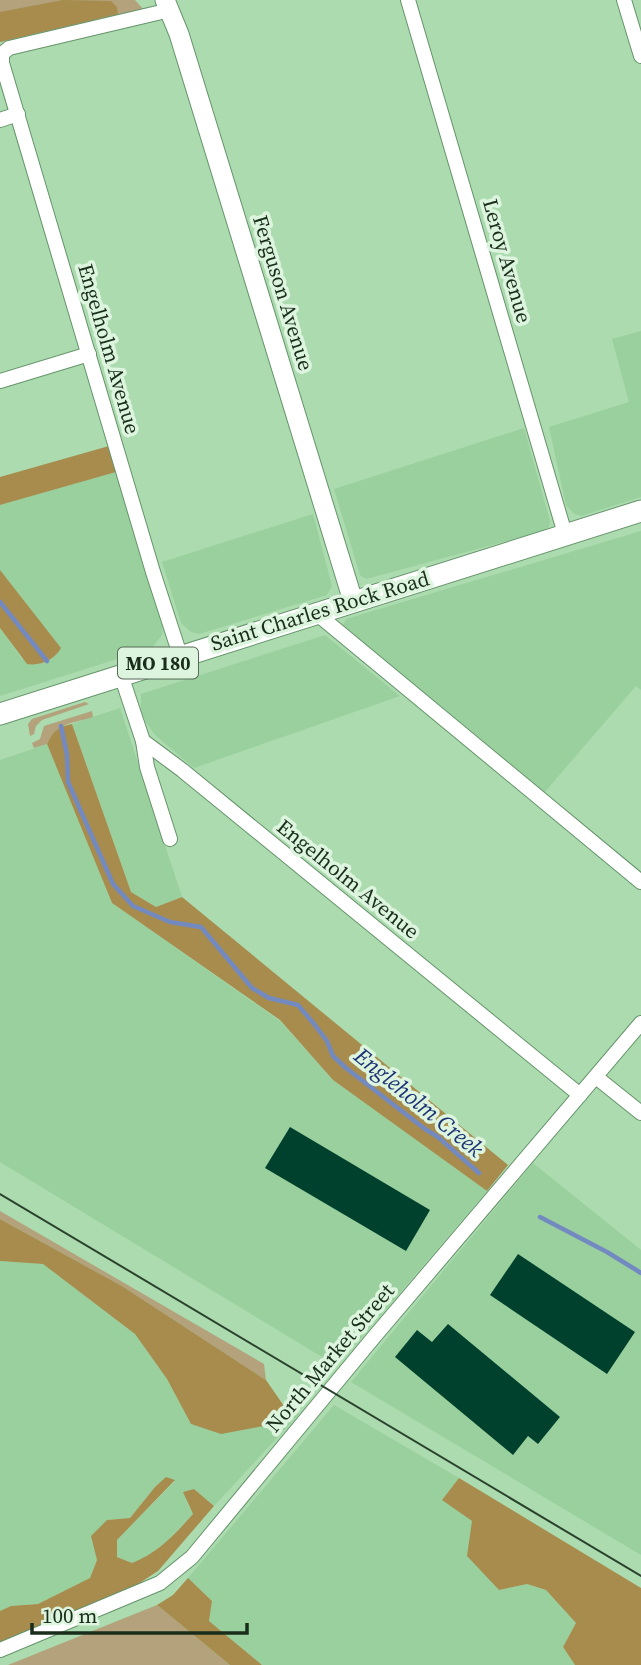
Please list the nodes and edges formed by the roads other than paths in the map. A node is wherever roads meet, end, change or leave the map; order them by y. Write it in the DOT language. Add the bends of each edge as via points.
graph roads {
  1 [pos="408,0"];
  2 [pos="624,0"];
  3 [pos="168,5"];
  4 [pos="641,56"];
  5 [pos="18,114"];
  6 [pos="0,120"];
  7 [pos="89,354"];
  8 [pos="0,381"];
  9 [pos="641,511"];
  10 [pos="565,534"];
  11 [pos="353,601"];
  12 [pos="316,613"];
  13 [pos="180,655"];
  14 [pos="121,675"];
  15 [pos="0,714"];
  16 [pos="143,741"];
  17 [pos="170,839"];
  18 [pos="641,882"];
  19 [pos="641,1023"];
  20 [pos="596,1077"];
  21 [pos="580,1096"];
  22 [pos="641,1113"];
  23 [pos="0,1650"];
  1 -- 10 [label="street, Leroy Avenue"];
  2 -- 4 [label="street"];
  3 -- 5 [label="street, Engelholm Avenue" via="9,48 2,54 2,63"];
  3 -- 11 [label="street, Ferguson Avenue"];
  5 -- 6 [label="street"];
  5 -- 7 [label="street, Engelholm Avenue"];
  7 -- 8 [label="street"];
  7 -- 13 [label="street, Engelholm Avenue"];
  9 -- 10 [label="main road, Saint Charles Rock Road / MO 180"];
  10 -- 11 [label="main road, Saint Charles Rock Road / MO 180"];
  11 -- 12 [label="main road, Saint Charles Rock Road / MO 180"];
  12 -- 13 [label="main road, Saint Charles Rock Road / MO 180"];
  12 -- 18 [label="street"];
  13 -- 14 [label="main road, Saint Charles Rock Road / MO 180"];
  14 -- 15 [label="main road, Saint Charles Rock Road / MO 180"];
  14 -- 16 [label="street"];
  16 -- 17 [label="street" via="146,767"];
  16 -- 21 [label="street, Engelholm Avenue"];
  19 -- 20 [label="street, North Market Street"];
  20 -- 21 [label="street, North Market Street"];
  20 -- 22 [label="street"];
  21 -- 23 [label="street, North Market Street" via="192,1557 160,1583"];
}
